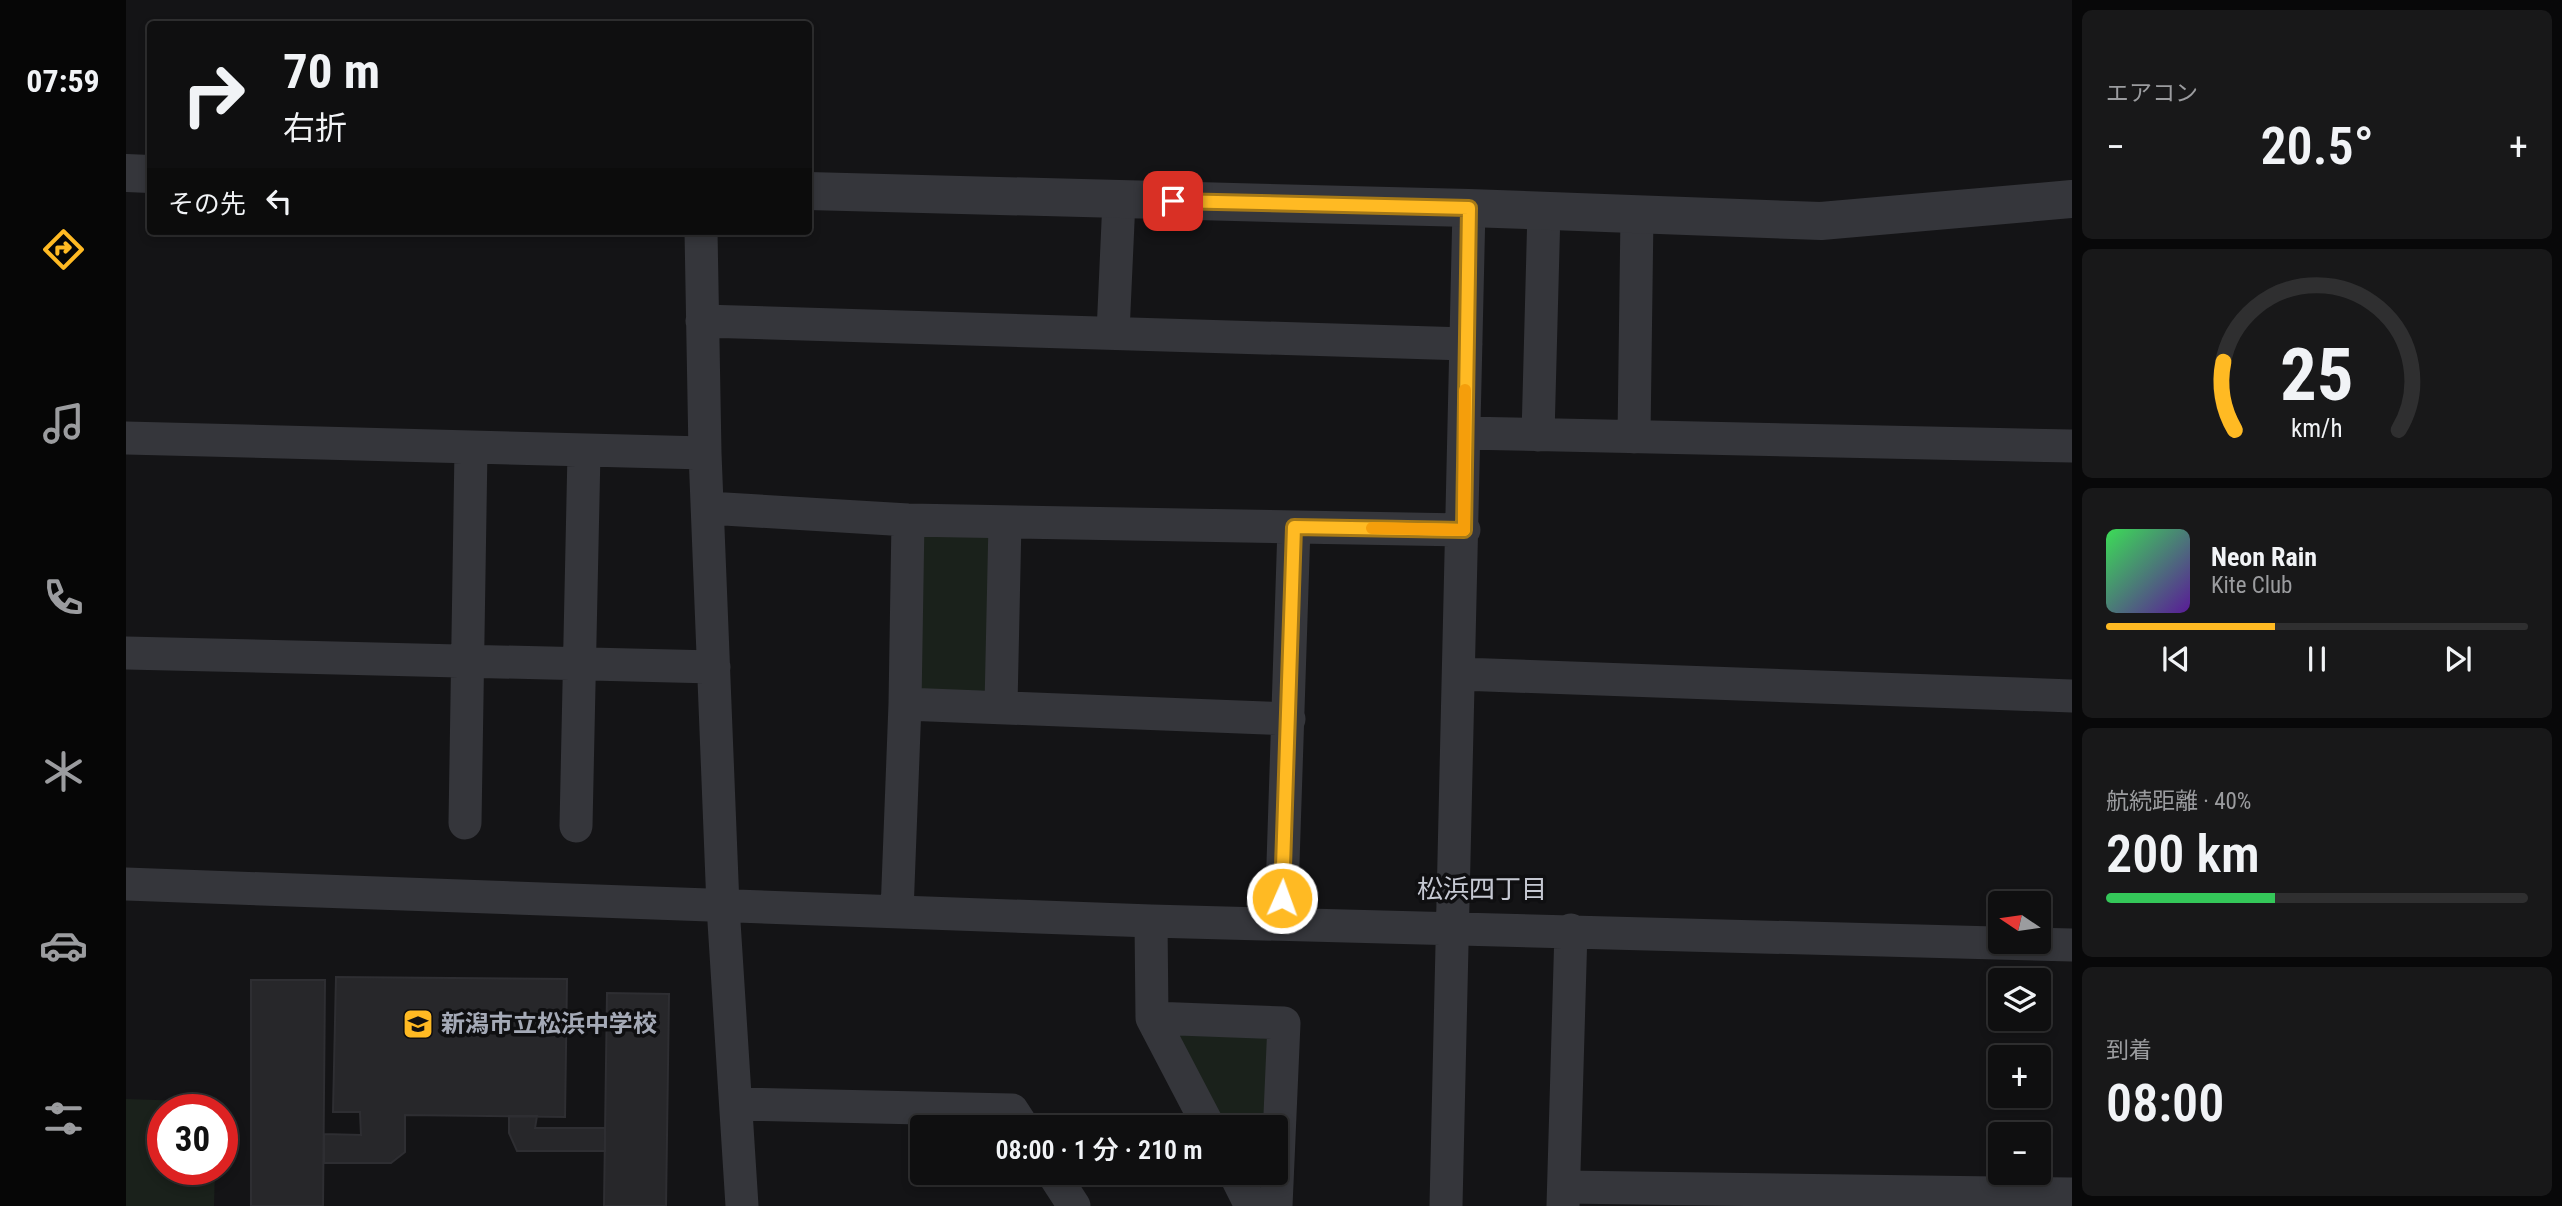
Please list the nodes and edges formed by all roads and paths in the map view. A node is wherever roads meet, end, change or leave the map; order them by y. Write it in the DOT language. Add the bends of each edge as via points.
graph roads {
  1 [pos="126,173"];
  2 [pos="147,174"];
  3 [pos="812,191"];
  4 [pos="2072,199"];
  5 [pos="1119,200"];
  6 [pos="1469,208"];
  7 [pos="1544,210"];
  8 [pos="1637,214"];
  9 [pos="701,235"];
  10 [pos="702,321"];
  11 [pos="1113,333"];
  12 [pos="1466,344"];
  13 [pos="1464,433"];
  14 [pos="1538,435"];
  15 [pos="1634,437"];
  16 [pos="126,438"];
  17 [pos="2072,446"];
  18 [pos="471,449"];
  19 [pos="584,452"];
  20 [pos="705,453"];
  21 [pos="708,508"];
  22 [pos="908,520"];
  23 [pos="1005,522"];
  24 [pos="1294,527"];
  25 [pos="1464,530"];
  26 [pos="126,653"];
  27 [pos="468,661"];
  28 [pos="578,664"];
  29 [pos="714,667"];
  30 [pos="1460,674"];
  31 [pos="2072,696"];
  32 [pos="905,704"];
  33 [pos="1001,705"];
  34 [pos="1289,719"];
  35 [pos="465,823"];
  36 [pos="576,826"];
  37 [pos="126,884"];
  38 [pos="723,906"];
  39 [pos="897,912"];
  40 [pos="1151,921"];
  41 [pos="1281,924"];
  42 [pos="1451,929"];
  43 [pos="1571,930"];
  44 [pos="2072,945"];
  45 [pos="1152,1018"];
  46 [pos="737,1104"];
  47 [pos="1015,1115"];
  48 [pos="1203,1115"];
  49 [pos="1060,1185"];
  50 [pos="1240,1185"];
  51 [pos="2072,1194"];
  52 [pos="1564,1197"];
  53 [pos="742,1206"];
  54 [pos="1074,1206"];
  55 [pos="1251,1206"];
  56 [pos="1276,1206"];
  57 [pos="1446,1206"];
  1 -- 2 [label="street"];
  3 -- 5 [label="street"];
  4 -- 8 [label="street" via="1821,221"];
  5 -- 6 [label="street"];
  5 -- 11 [label="street"];
  6 -- 7 [label="street"];
  6 -- 12 [label="street"];
  7 -- 8 [label="street"];
  7 -- 14 [label="street"];
  8 -- 15 [label="street"];
  9 -- 10 [label="street"];
  10 -- 11 [label="street"];
  10 -- 20 [label="street"];
  11 -- 12 [label="street"];
  12 -- 13 [label="street"];
  13 -- 14 [label="street"];
  13 -- 25 [label="street"];
  14 -- 15 [label="street"];
  15 -- 17 [label="street"];
  16 -- 18 [label="street"];
  18 -- 19 [label="street"];
  18 -- 27 [label="street"];
  19 -- 20 [label="street"];
  19 -- 28 [label="street"];
  20 -- 21 [label="street"];
  21 -- 22 [label="street"];
  21 -- 29 [label="street"];
  22 -- 23 [label="street"];
  22 -- 32 [label="street"];
  23 -- 24 [label="street"];
  23 -- 33 [label="street"];
  24 -- 25 [label="street"];
  24 -- 34 [label="street"];
  25 -- 30 [label="street"];
  26 -- 27 [label="street"];
  27 -- 28 [label="street"];
  27 -- 35 [label="street"];
  28 -- 29 [label="street"];
  28 -- 36 [label="street"];
  29 -- 38 [label="street"];
  30 -- 31 [label="street"];
  30 -- 42 [label="street"];
  32 -- 33 [label="street"];
  32 -- 39 [label="street"];
  33 -- 34 [label="street"];
  34 -- 41 [label="street"];
  37 -- 38 [label="street"];
  38 -- 39 [label="street"];
  38 -- 46 [label="street"];
  39 -- 40 [label="street"];
  40 -- 41 [label="street"];
  40 -- 45 [label="street"];
  41 -- 42 [label="street"];
  42 -- 43 [label="street"];
  42 -- 57 [label="street"];
  43 -- 44 [label="street"];
  43 -- 52 [label="street"];
  45 -- 48 [label="street"];
  45 -- 56 [label="street" via="1284,1023"];
  46 -- 47 [label="street" via="1012,1110"];
  46 -- 53 [label="street"];
  49 -- 54 [label="street"];
  50 -- 55 [label="street"];
  51 -- 52 [label="street"];
}
